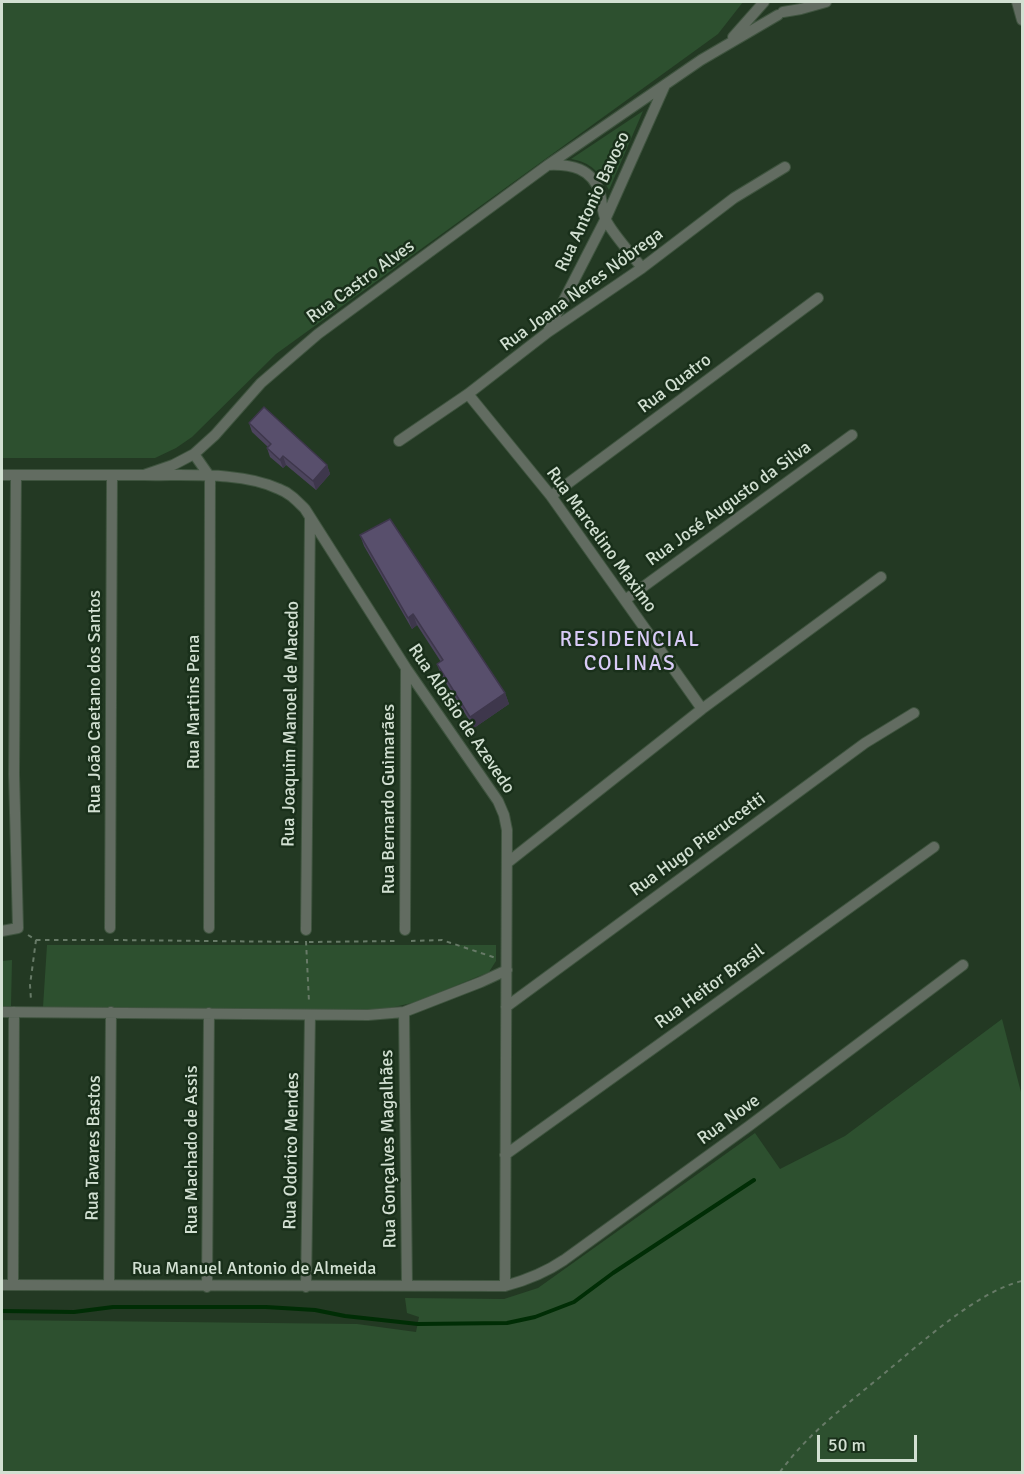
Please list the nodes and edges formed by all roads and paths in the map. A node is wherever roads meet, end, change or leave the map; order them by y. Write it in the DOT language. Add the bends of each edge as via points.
graph roads {
  1 [pos="764,2"];
  2 [pos="826,2"];
  3 [pos="1017,2"];
  4 [pos="784,6"];
  5 [pos="1023,20"];
  6 [pos="726,44"];
  7 [pos="665,84"];
  8 [pos="548,165"];
  9 [pos="785,167"];
  10 [pos="606,220"];
  11 [pos="642,268"];
  12 [pos="819,298"];
  13 [pos="548,332"];
  14 [pos="468,394"];
  15 [pos="852,435"];
  16 [pos="399,441"];
  17 [pos="194,454"];
  18 [pos="2,475"];
  19 [pos="16,475"];
  20 [pos="144,475"];
  21 [pos="112,476"];
  22 [pos="210,477"];
  23 [pos="550,496"];
  24 [pos="310,518"];
  25 [pos="881,577"];
  26 [pos="625,600"];
  27 [pos="406,668"];
  28 [pos="702,709"];
  29 [pos="914,713"];
  30 [pos="934,847"];
  31 [pos="507,863"];
  32 [pos="18,928"];
  33 [pos="110,928"];
  34 [pos="209,928"];
  35 [pos="306,930"];
  36 [pos="405,930"];
  37 [pos="2,931"];
  38 [pos="36,940"];
  39 [pos="306,942"];
  40 [pos="963,965"];
  41 [pos="507,966"];
  42 [pos="506,1007"];
  43 [pos="2,1012"];
  44 [pos="14,1012"];
  45 [pos="32,1012"];
  46 [pos="111,1012"];
  47 [pos="404,1012"];
  48 [pos="209,1013"];
  49 [pos="310,1015"];
  50 [pos="505,1155"];
  51 [pos="1023,1281"];
  52 [pos="109,1284"];
  53 [pos="7,1285"];
  54 [pos="407,1286"];
  55 [pos="506,1286"];
  56 [pos="207,1287"];
  57 [pos="306,1287"];
  58 [pos="780,1473"];
  1 -- 4 [label="street" via="768,14"];
  1 -- 6 [label="street, Rua Castro Alves"];
  2 -- 4 [label="street, Rua Castro Alves" via="801,9"];
  3 -- 5 [label="street"];
  4 -- 6 [label="street, Rua Castro Alves"];
  6 -- 7 [label="street, Rua Castro Alves"];
  7 -- 8 [label="street, Rua Castro Alves"];
  7 -- 10 [label="street, Rua Antonio Bavoso"];
  8 -- 10 [label="street" via="568,164 593,179"];
  8 -- 17 [label="street, Rua Castro Alves" via="318,334 261,383"];
  9 -- 11 [label="street, Rua Joana Neres Nóbrega" via="734,198"];
  10 -- 11 [label="street"];
  10 -- 13 [label="street, Rua Antonio Bavoso"];
  11 -- 13 [label="street, Rua Joana Neres Nóbrega"];
  12 -- 23 [label="street, Rua Quatro"];
  13 -- 14 [label="street, Rua Joana Neres Nóbrega"];
  14 -- 16 [label="street, Rua Joana Neres Nóbrega"];
  14 -- 23 [label="street, Rua Marcelino Maximo"];
  15 -- 26 [label="street, Rua José Augusto da Silva"];
  17 -- 20 [label="street, Rua Castro Alves"];
  17 -- 22 [label="street"];
  18 -- 19 [label="street, Rua Castro Alves"];
  19 -- 21 [label="street, Rua Castro Alves"];
  19 -- 32 [label="street" via="14,774"];
  20 -- 21 [label="street, Rua Castro Alves"];
  20 -- 22 [label="street, Rua Aloísio de Azevedo"];
  21 -- 33 [label="street, Rua João Caetano dos Santos"];
  22 -- 24 [label="street, Rua Aloísio de Azevedo" via="263,482 293,496"];
  22 -- 34 [label="street, Rua Martins Pena"];
  23 -- 26 [label="street, Rua Marcelino Maximo"];
  24 -- 27 [label="street, Rua Aloísio de Azevedo"];
  24 -- 35 [label="street, Rua Joaquim Manoel de Macedo"];
  25 -- 28 [label="street"];
  26 -- 28 [label="street, Rua Marcelino Maximo"];
  27 -- 31 [label="street, Rua Aloísio de Azevedo" via="498,801 507,830"];
  27 -- 36 [label="street, Rua Bernardo Guimarães"];
  28 -- 31 [label="street"];
  29 -- 42 [label="street, Rua Hugo Pieruccetti" via="865,743"];
  30 -- 50 [label="street, Rua Heitor Brasil"];
  31 -- 41 [label="street, Rua Aloísio de Azevedo"];
  32 -- 37 [label="street"];
  32 -- 38 [label="path"];
  35 -- 39 [label="path"];
  38 -- 39 [label="path"];
  38 -- 45 [label="path" via="30,985"];
  39 -- 41 [label="path" via="442,940"];
  39 -- 49 [label="path"];
  40 -- 55 [label="street, Rua Nove" via="564,1260 545,1273"];
  41 -- 42 [label="street, Rua Aloísio de Azevedo"];
  41 -- 47 [label="street" via="470,987"];
  42 -- 50 [label="street, Rua Aloísio de Azevedo"];
  43 -- 44 [label="street"];
  44 -- 45 [label="street"];
  44 -- 53 [label="street"];
  45 -- 46 [label="street"];
  46 -- 48 [label="street"];
  46 -- 52 [label="street, Rua Tavares Bastos"];
  47 -- 49 [label="street"];
  47 -- 54 [label="street, Rua Gonçalves Magalhães"];
  48 -- 49 [label="street"];
  48 -- 56 [label="street, Rua Machado de Assis"];
  49 -- 57 [label="street, Rua Odorico Mendes"];
  50 -- 55 [label="street, Rua Aloísio de Azevedo"];
  51 -- 58 [label="path" via="984,1298 941,1326 827,1421 797,1449"];
  52 -- 53 [label="street, Rua Manuel Antonio de Almeida"];
  52 -- 56 [label="street, Rua Manuel Antonio de Almeida"];
  54 -- 55 [label="street, Rua Manuel Antonio de Almeida"];
  54 -- 57 [label="street, Rua Manuel Antonio de Almeida"];
  56 -- 57 [label="street, Rua Manuel Antonio de Almeida"];
}
